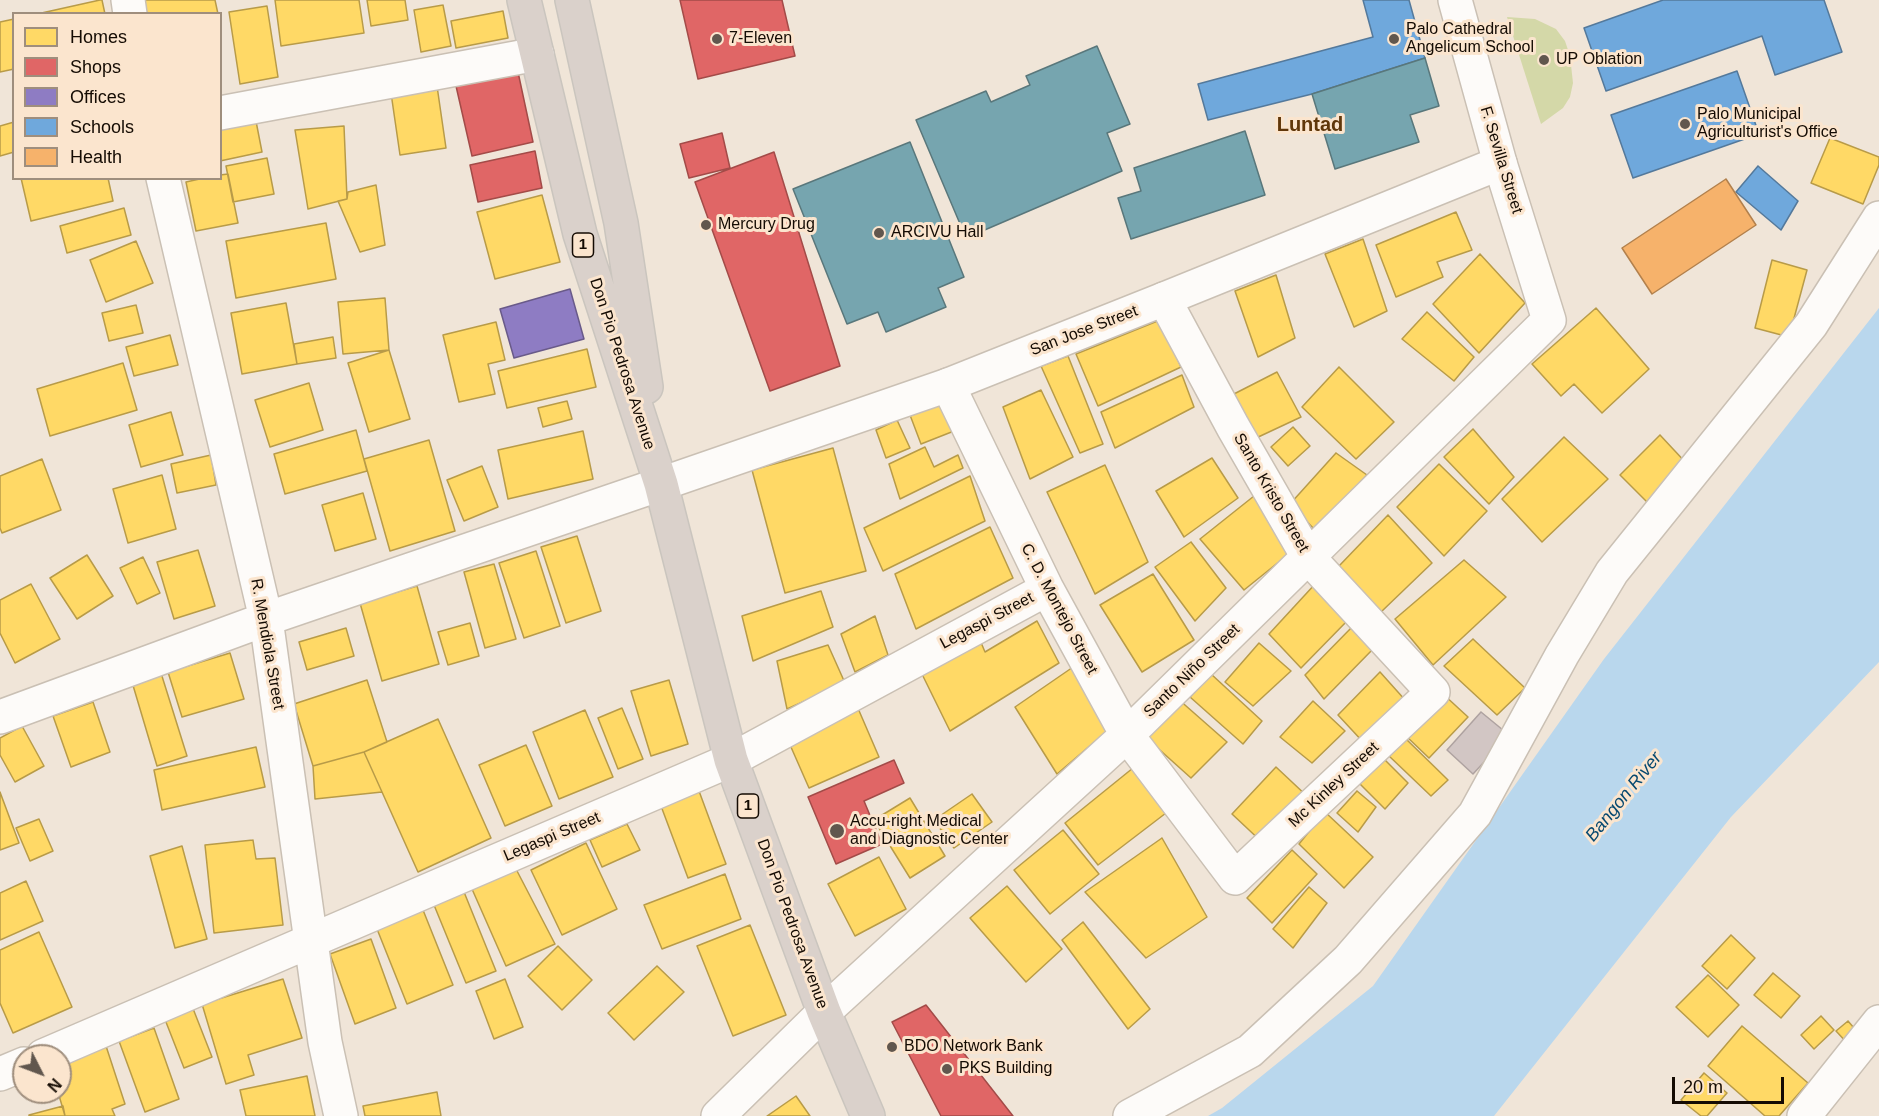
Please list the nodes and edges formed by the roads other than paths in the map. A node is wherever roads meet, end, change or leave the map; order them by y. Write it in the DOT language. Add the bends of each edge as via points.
graph roads {
  1 [pos="524,0"];
  2 [pos="572,0"];
  3 [pos="1455,0"];
  4 [pos="537,54"];
  5 [pos="222,113"];
  6 [pos="1500,163"];
  7 [pos="164,180"];
  8 [pos="1879,218"];
  9 [pos="1164,299"];
  10 [pos="1549,320"];
  11 [pos="948,385"];
  12 [pos="661,484"];
  13 [pos="1308,557"];
  14 [pos="1047,589"];
  15 [pos="266,619"];
  16 [pos="1433,692"];
  17 [pos="0,717"];
  18 [pos="1126,735"];
  19 [pos="731,760"];
  20 [pos="1235,879"];
  21 [pos="311,942"];
  22 [pos="824,1012"];
  23 [pos="1879,1022"];
  24 [pos="71,1044"];
  25 [pos="341,1116"];
  26 [pos="718,1116"];
  27 [pos="868,1116"];
  28 [pos="1130,1116"];
  29 [pos="1804,1116"];
  1 -- 4 [label="highway, Don Pio Pedrosa Avenue / 1"];
  2 -- 12 [label="highway, Don Pio Pedrosa Avenue / 1" via="621,223"];
  3 -- 6 [label="street, F. Sevilla Street"];
  4 -- 5 [label="street"];
  4 -- 12 [label="highway, Don Pio Pedrosa Avenue / 1" via="580,234"];
  6 -- 9 [label="street, San Jose Street"];
  6 -- 10 [label="street, F. Sevilla Street"];
  7 -- 15 [label="street, R. Mendiola Street"];
  8 -- 28 [label="street" via="1811,325 1612,572 1475,814 1348,960 1250,1051"];
  9 -- 11 [label="street, San Jose Street"];
  9 -- 13 [label="street, Santo Kristo Street"];
  10 -- 13 [label="street, Santo Niño Street"];
  11 -- 12 [label="street, San Jose Street"];
  11 -- 14 [label="street, C. D. Montejo Street"];
  12 -- 15 [label="street, San Jose Street"];
  12 -- 19 [label="highway, Don Pio Pedrosa Avenue / 1"];
  13 -- 16 [label="street, Santo Kristo Street"];
  13 -- 18 [label="street, Santo Niño Street"];
  14 -- 18 [label="street, C. D. Montejo Street"];
  14 -- 19 [label="street, Legaspi Street"];
  15 -- 17 [label="street, San Jose Street"];
  15 -- 21 [label="street, R. Mendiola Street"];
  16 -- 20 [label="street, Mc Kinley Street"];
  18 -- 20 [label="street, C. D. Montejo Street"];
  18 -- 22 [label="street, Santo Niño Street"];
  19 -- 21 [label="street, Legaspi Street"];
  19 -- 22 [label="highway, Don Pio Pedrosa Avenue / 1"];
  21 -- 24 [label="street, Legaspi Street"];
  21 -- 25 [label="street, R. Mendiola Street" via="325,1042"];
  22 -- 26 [label="street"];
  22 -- 27 [label="highway, Don Pio Pedrosa Avenue / 1"];
  23 -- 29 [label="street"];
}
